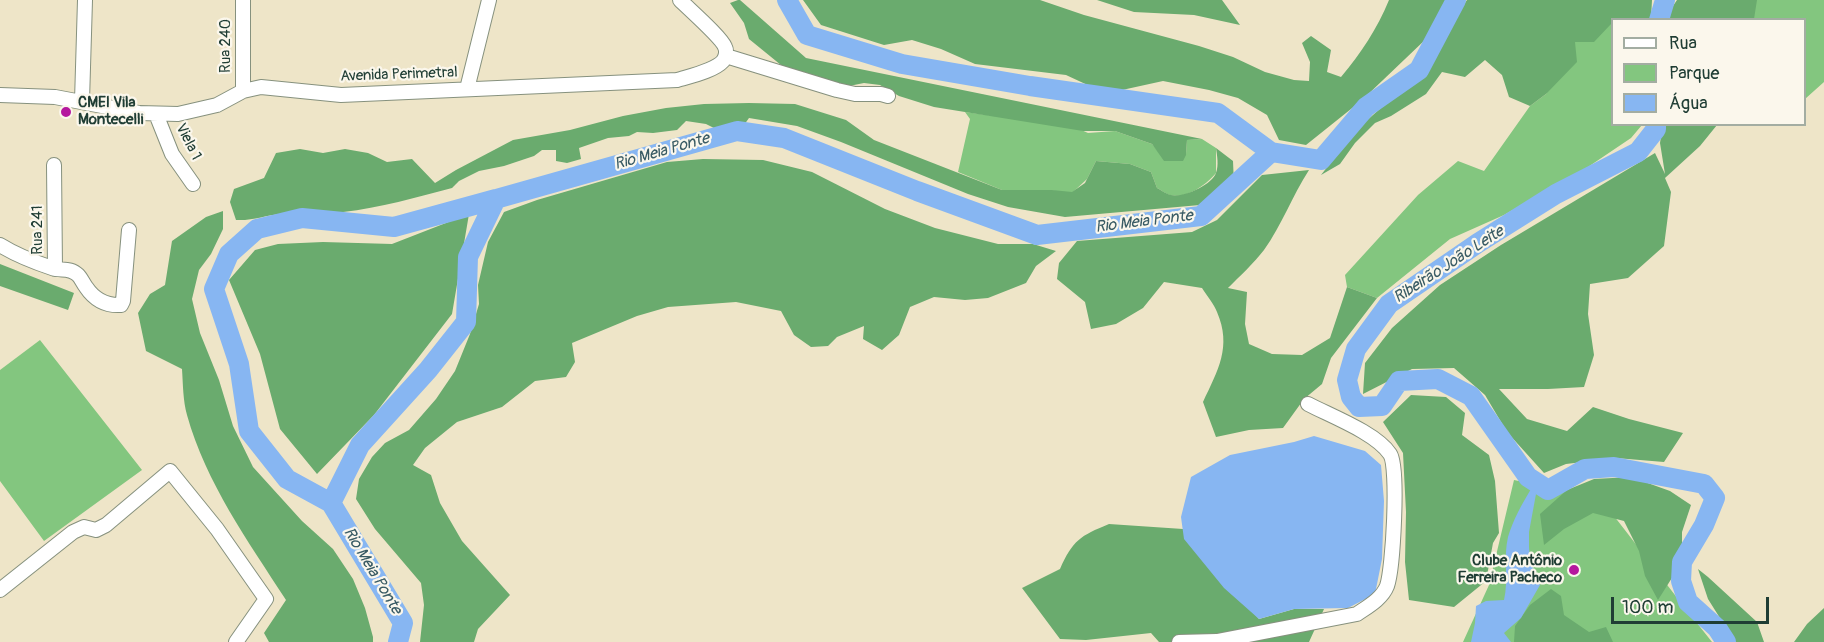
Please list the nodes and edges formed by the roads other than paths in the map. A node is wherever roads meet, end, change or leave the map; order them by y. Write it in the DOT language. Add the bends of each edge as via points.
graph roads {
  1 [pos="85,0"];
  2 [pos="243,0"];
  3 [pos="489,0"];
  4 [pos="680,0"];
  5 [pos="726,56"];
  6 [pos="467,89"];
  7 [pos="243,91"];
  8 [pos="0,95"];
  9 [pos="888,96"];
  10 [pos="82,101"];
  11 [pos="156,114"];
  12 [pos="54,165"];
  13 [pos="193,184"];
  14 [pos="129,230"];
  15 [pos="0,245"];
  16 [pos="55,269"];
  17 [pos="1308,404"];
  18 [pos="0,590"];
  19 [pos="1217,641"];
  20 [pos="236,642"];
  21 [pos="1179,642"];
  1 -- 10 [label="street"];
  2 -- 7 [label="street, Rua 240"];
  3 -- 6 [label="street"];
  4 -- 5 [label="street" via="725,47"];
  5 -- 6 [label="street, Avenida Perimetral" via="723,62 704,72 677,80"];
  5 -- 9 [label="street" via="837,90"];
  6 -- 7 [label="street, Avenida Perimetral" via="341,95 261,87"];
  7 -- 11 [label="street, Avenida Perimetral" via="217,105 178,114"];
  8 -- 10 [label="street, Avenida Perimetral"];
  10 -- 11 [label="street, Avenida Perimetral"];
  11 -- 13 [label="street, Viela 1" via="172,154"];
  12 -- 16 [label="street, Rua 241"];
  14 -- 16 [label="street" via="121,305 99,301 78,275 64,268"];
  15 -- 16 [label="street, Rua 241"];
  17 -- 19 [label="street" via="1377,440 1391,455 1393,559 1387,588 1357,614"];
  18 -- 20 [label="street" via="74,532 106,525 170,471 266,599"];
  19 -- 21 [label="street"];
}
